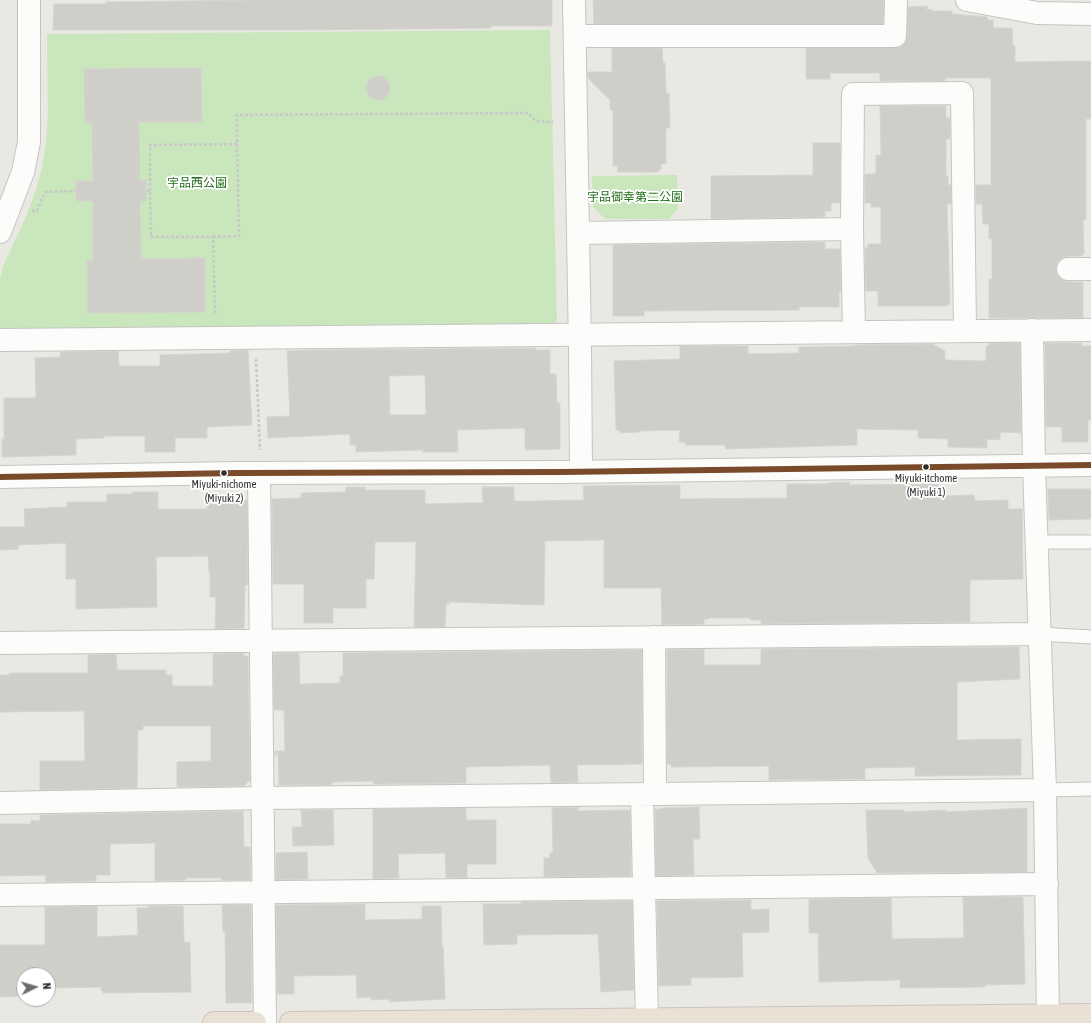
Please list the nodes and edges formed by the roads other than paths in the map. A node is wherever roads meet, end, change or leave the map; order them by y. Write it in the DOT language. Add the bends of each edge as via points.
graph roads {
  1 [pos="29,0"];
  2 [pos="574,0"];
  3 [pos="896,0"];
  4 [pos="966,0"];
  5 [pos="1091,14"];
  6 [pos="575,36"];
  7 [pos="852,229"];
  8 [pos="0,232"];
  9 [pos="578,233"];
  10 [pos="1068,269"];
  11 [pos="1091,269"];
  12 [pos="1032,330"];
  13 [pos="1091,330"];
  14 [pos="965,331"];
  15 [pos="854,332"];
  16 [pos="580,336"];
  17 [pos="0,340"];
  18 [pos="260,465"];
  19 [pos="1091,465"];
  20 [pos="1034,466"];
  21 [pos="581,471"];
  22 [pos="0,477"];
  23 [pos="1037,542"];
  24 [pos="1091,542"];
  25 [pos="1040,634"];
  26 [pos="654,637"];
  27 [pos="1091,637"];
  28 [pos="261,641"];
  29 [pos="0,643"];
  30 [pos="1091,789"];
  31 [pos="1045,790"];
  32 [pos="648,794"];
  33 [pos="262,798"];
  34 [pos="0,803"];
  35 [pos="1047,884"];
  36 [pos="644,888"];
  37 [pos="263,892"];
  38 [pos="0,895"];
  39 [pos="1091,1015"];
  40 [pos="1048,1020"];
  41 [pos="647,1021"];
  42 [pos="214,1023"];
  43 [pos="255,1023"];
  44 [pos="266,1023"];
  45 [pos="291,1023"];
  1 -- 8 [label="street" via="29,142 23,172"];
  2 -- 6 [label="street"];
  3 -- 6 [label="street" via="895,36"];
  4 -- 5 [label="street" via="1037,14"];
  6 -- 9 [label="street"];
  7 -- 9 [label="street"];
  7 -- 14 [label="street" via="853,94 962,93"];
  7 -- 15 [label="street"];
  9 -- 16 [label="street"];
  10 -- 11 [label="street"];
  12 -- 13 [label="street"];
  12 -- 14 [label="street"];
  12 -- 20 [label="street"];
  14 -- 15 [label="street"];
  15 -- 16 [label="street"];
  16 -- 17 [label="street"];
  16 -- 21 [label="street"];
  18 -- 21 [label="street"];
  18 -- 22 [label="street"];
  18 -- 28 [label="street"];
  19 -- 20 [label="street"];
  20 -- 21 [label="street"];
  20 -- 23 [label="street"];
  23 -- 24 [label="lane"];
  23 -- 25 [label="street"];
  25 -- 26 [label="street"];
  25 -- 27 [label="lane"];
  25 -- 31 [label="street"];
  26 -- 28 [label="street"];
  26 -- 32 [label="street"];
  28 -- 29 [label="street"];
  28 -- 33 [label="street"];
  30 -- 31 [label="lane"];
  31 -- 32 [label="street"];
  31 -- 35 [label="street"];
  32 -- 33 [label="street"];
  32 -- 36 [label="street"];
  33 -- 34 [label="street"];
  33 -- 37 [label="street"];
  35 -- 36 [label="street"];
  35 -- 40 [label="street"];
  36 -- 37 [label="street"];
  36 -- 41 [label="street"];
  37 -- 38 [label="street"];
  37 -- 44 [label="street"];
  39 -- 40 [label="highway"];
  40 -- 41 [label="highway"];
  41 -- 45 [label="highway"];
  42 -- 43 [label="highway"];
}
